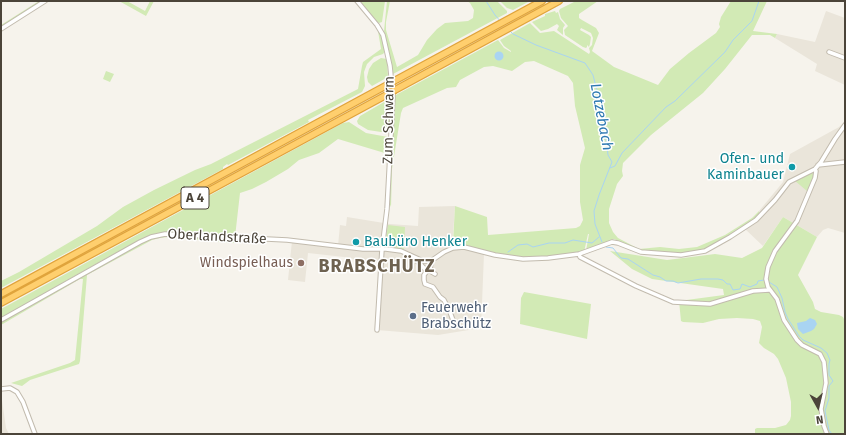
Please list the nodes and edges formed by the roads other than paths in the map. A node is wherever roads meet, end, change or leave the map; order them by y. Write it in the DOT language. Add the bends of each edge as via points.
graph roads {
  1 [pos="45,1"];
  2 [pos="357,1"];
  3 [pos="542,1"];
  4 [pos="559,1"];
  5 [pos="1,29"];
  6 [pos="829,52"];
  7 [pos="845,58"];
  8 [pos="845,125"];
  9 [pos="845,162"];
  10 [pos="818,165"];
  11 [pos="815,169"];
  12 [pos="382,249"];
  13 [pos="579,254"];
  14 [pos="416,258"];
  15 [pos="431,261"];
  16 [pos="428,271"];
  17 [pos="435,274"];
  18 [pos="769,290"];
  19 [pos="1,294"];
  20 [pos="1,303"];
  21 [pos="1,320"];
  22 [pos="454,323"];
  23 [pos="377,330"];
  24 [pos="1,389"];
  25 [pos="35,434"];
  26 [pos="827,434"];
  1 -- 5 [label="street"];
  2 -- 12 [label="street, Zum Schwarm" via="382,32 391,74 392,120 386,224"];
  3 -- 19 [label="highway, A 4"];
  4 -- 20 [label="highway, A 4"];
  6 -- 7 [label="street"];
  8 -- 10 [label="street"];
  9 -- 10 [label="street"];
  10 -- 11 [label="street"];
  11 -- 13 [label="street" via="789,182 756,220 705,251 680,255 641,252 612,242"];
  11 -- 18 [label="street" via="815,178 796,224 770,262 766,275"];
  12 -- 14 [label="street, Oberlandstraße" via="401,251"];
  12 -- 21 [label="street, Oberlandstraße" via="287,240 158,235 140,242"];
  12 -- 23 [label="street, Zum Schwarm"];
  13 -- 15 [label="street" via="523,259 464,247 453,248"];
  13 -- 18 [label="street" via="580,257 616,276 673,302 710,304 753,291"];
  14 -- 15 [label="street, Oberlandstraße"];
  14 -- 16 [label="street"];
  15 -- 16 [label="street"];
  16 -- 17 [label="street"];
  16 -- 22 [label="street" via="424,275 425,284 433,286 444,300"];
  18 -- 26 [label="street" via="776,296 784,320 797,340 820,354 824,362 826,382 821,409"];
  24 -- 25 [label="street" via="10,388 17,392"];
}
